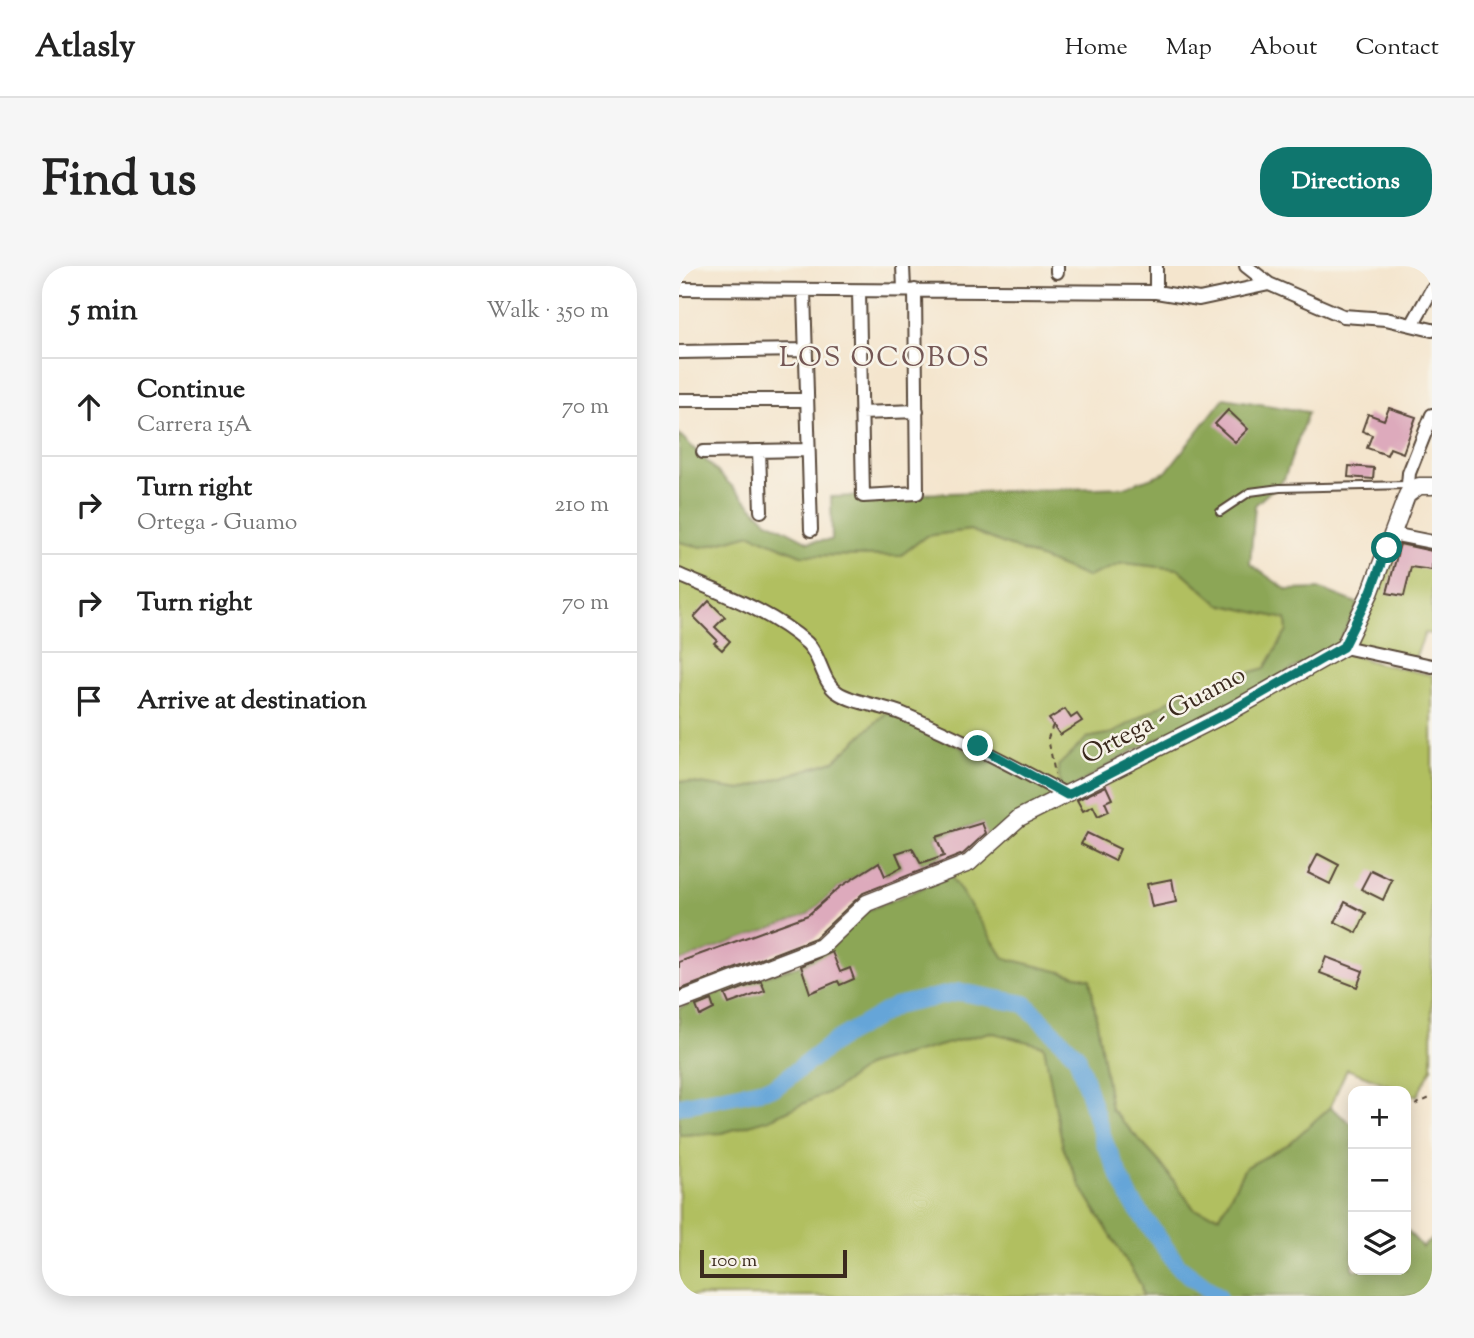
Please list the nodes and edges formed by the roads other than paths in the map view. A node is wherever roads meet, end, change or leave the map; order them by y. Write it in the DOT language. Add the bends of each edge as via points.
graph roads {
  1 [pos="903,266"];
  2 [pos="1156,266"];
  3 [pos="1247,266"];
  4 [pos="1269,284"];
  5 [pos="679,289"];
  6 [pos="1432,289"];
  7 [pos="910,290"];
  8 [pos="804,291"];
  9 [pos="859,291"];
  10 [pos="1156,292"];
  11 [pos="1412,325"];
  12 [pos="1432,330"];
  13 [pos="806,350"];
  14 [pos="679,352"];
  15 [pos="679,400"];
  16 [pos="807,400"];
  17 [pos="916,411"];
  18 [pos="861,413"];
  19 [pos="1432,415"];
  20 [pos="808,450"];
  21 [pos="759,451"];
  22 [pos="703,453"];
  23 [pos="1432,486"];
  24 [pos="1407,490"];
  25 [pos="761,511"];
  26 [pos="1220,512"];
  27 [pos="811,530"];
  28 [pos="1392,534"];
  29 [pos="1432,542"];
  30 [pos="679,575"];
  31 [pos="1343,647"];
  32 [pos="1432,666"];
  33 [pos="1063,792"];
  34 [pos="679,1001"];
  1 -- 7 [label="street"];
  2 -- 10 [label="street"];
  3 -- 4 [label="street"];
  4 -- 10 [label="street" via="1199,299"];
  4 -- 11 [label="street" via="1343,316"];
  5 -- 8 [label="street"];
  6 -- 11 [label="street"];
  7 -- 9 [label="street"];
  7 -- 10 [label="street"];
  7 -- 17 [label="street"];
  8 -- 9 [label="street"];
  8 -- 13 [label="street"];
  9 -- 18 [label="street"];
  11 -- 12 [label="street"];
  13 -- 14 [label="street"];
  13 -- 16 [label="street"];
  15 -- 16 [label="street"];
  16 -- 20 [label="street"];
  17 -- 18 [label="street"];
  17 -- 18 [label="street" via="917,493 863,496"];
  19 -- 24 [label="street"];
  20 -- 21 [label="street"];
  20 -- 27 [label="street"];
  21 -- 22 [label="street"];
  21 -- 25 [label="street"];
  23 -- 24 [label="street"];
  24 -- 26 [label="lane" via="1280,488 1250,492"];
  24 -- 28 [label="street"];
  28 -- 29 [label="street"];
  28 -- 31 [label="street"];
  30 -- 33 [label="street" via="765,614 807,643 841,695 885,706 978,746"];
  31 -- 32 [label="street"];
  31 -- 33 [label="street, Ortega - Guamo" via="1231,711"];
  33 -- 34 [label="street, Ortega - Guamo" via="1013,822 969,863 867,903 821,947"];
}
